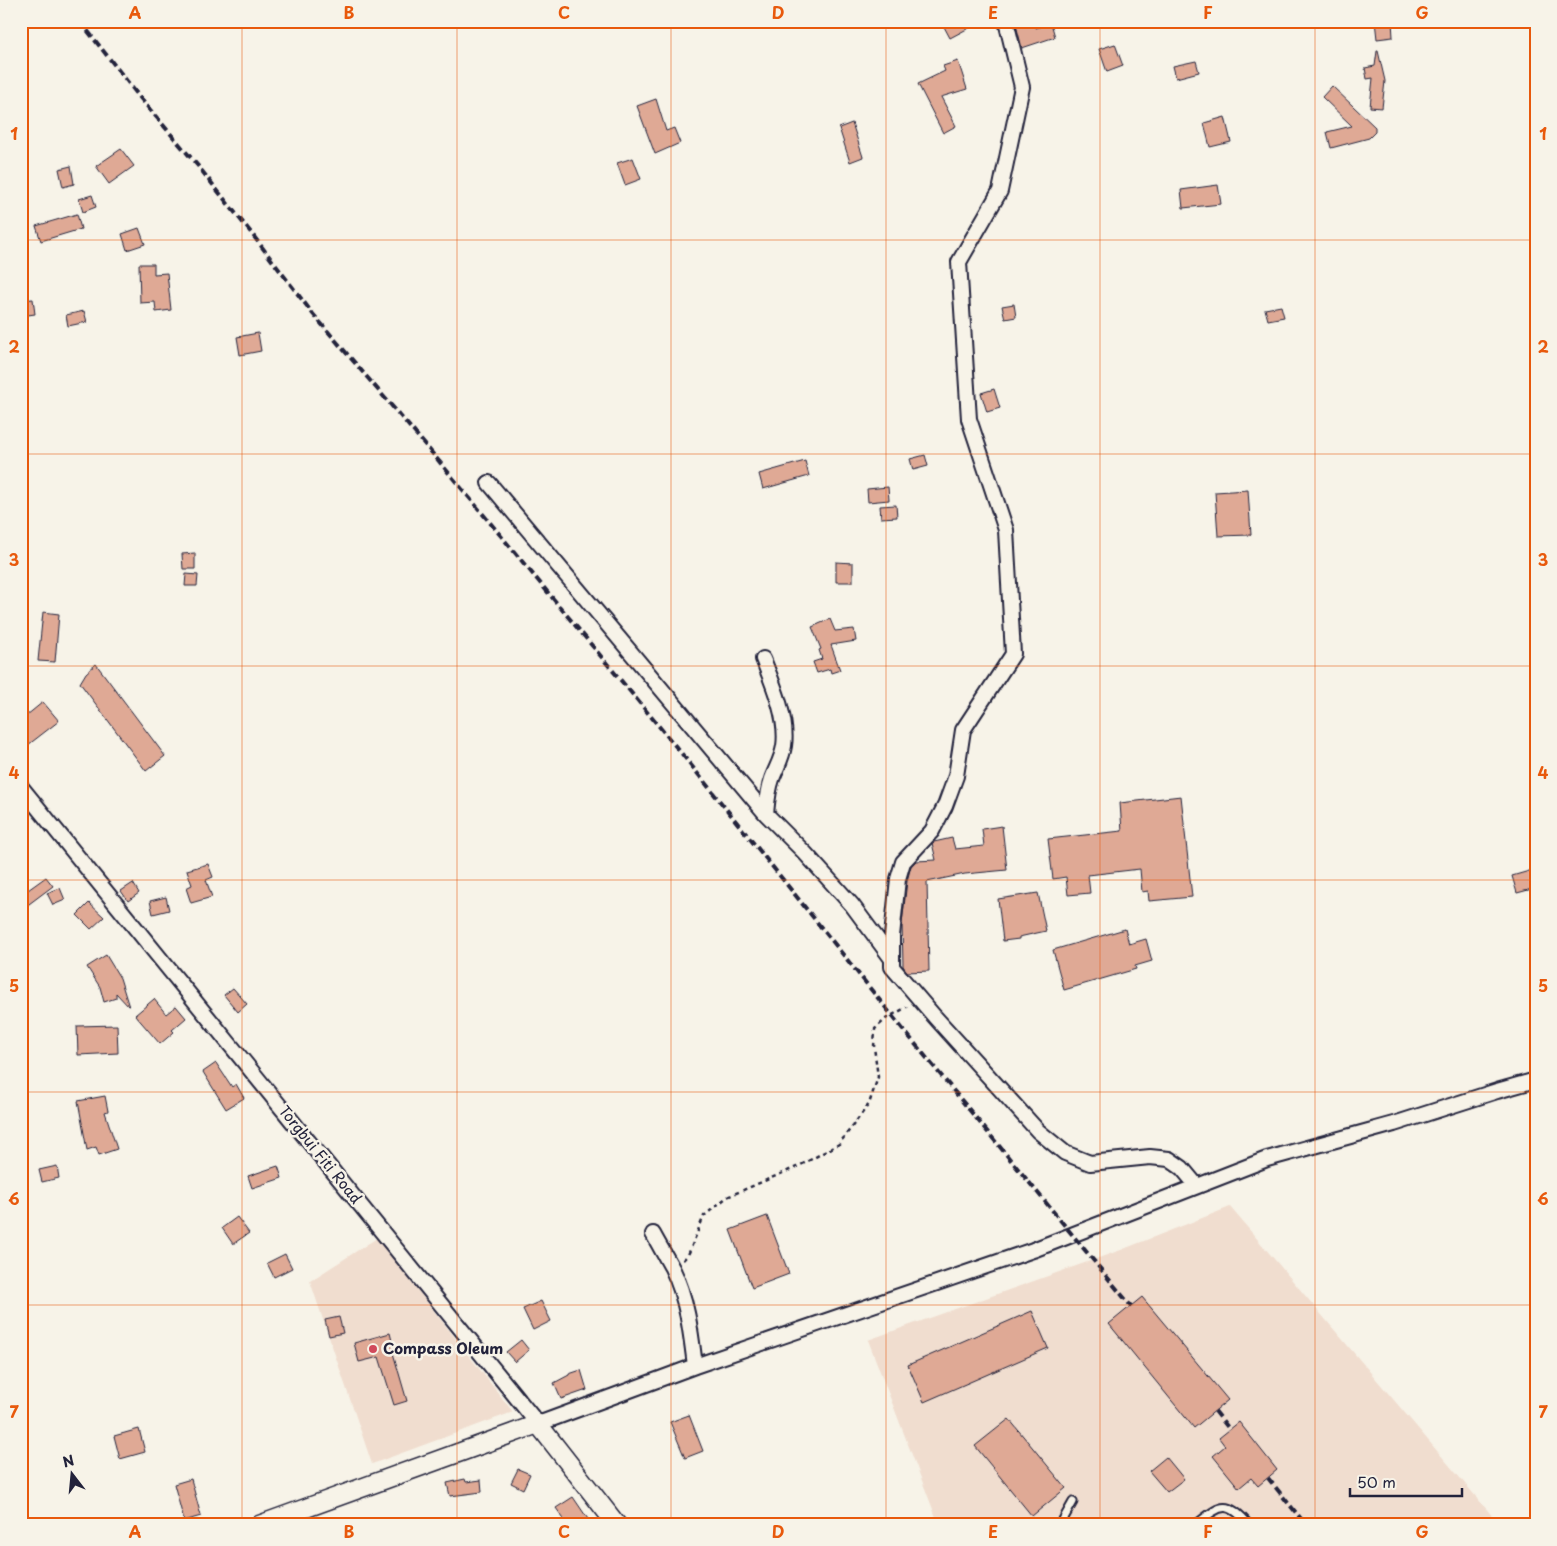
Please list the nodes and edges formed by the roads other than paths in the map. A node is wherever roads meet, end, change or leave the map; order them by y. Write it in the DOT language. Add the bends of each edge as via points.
graph roads {
  1 [pos="1006,21"];
  2 [pos="489,483"];
  3 [pos="763,659"];
  4 [pos="21,787"];
  5 [pos="766,814"];
  6 [pos="892,959"];
  7 [pos="1536,1080"];
  8 [pos="1197,1186"];
  9 [pos="653,1234"];
  10 [pos="696,1366"];
  11 [pos="538,1424"];
  12 [pos="1072,1502"];
  13 [pos="259,1525"];
  14 [pos="617,1525"];
  15 [pos="1060,1525"];
  16 [pos="1195,1525"];
  17 [pos="1248,1525"];
  1 -- 6 [label="street" via="1022,87 1000,191 959,262 970,419 1006,530 1013,654 963,730 956,776 932,831 903,862 898,879"];
  2 -- 5 [label="street"];
  3 -- 5 [label="street" via="775,690 784,744 772,779"];
  4 -- 11 [label="street, Torgbui Fiti Road"];
  5 -- 6 [label="street" via="852,905"];
  6 -- 8 [label="street" via="892,967 919,999 1038,1131 1065,1153 1090,1163 1150,1157 1169,1159 1182,1168"];
  7 -- 8 [label="street" via="1266,1159"];
  8 -- 10 [label="street" via="1033,1250"];
  9 -- 10 [label="street" via="673,1269 682,1294"];
  10 -- 11 [label="street"];
  11 -- 13 [label="street"];
  11 -- 14 [label="street, Torgbui Fiti Road"];
  12 -- 15 [label="lane"];
  16 -- 17 [label="lane" via="1216,1509 1228,1508 1239,1513"];
}
